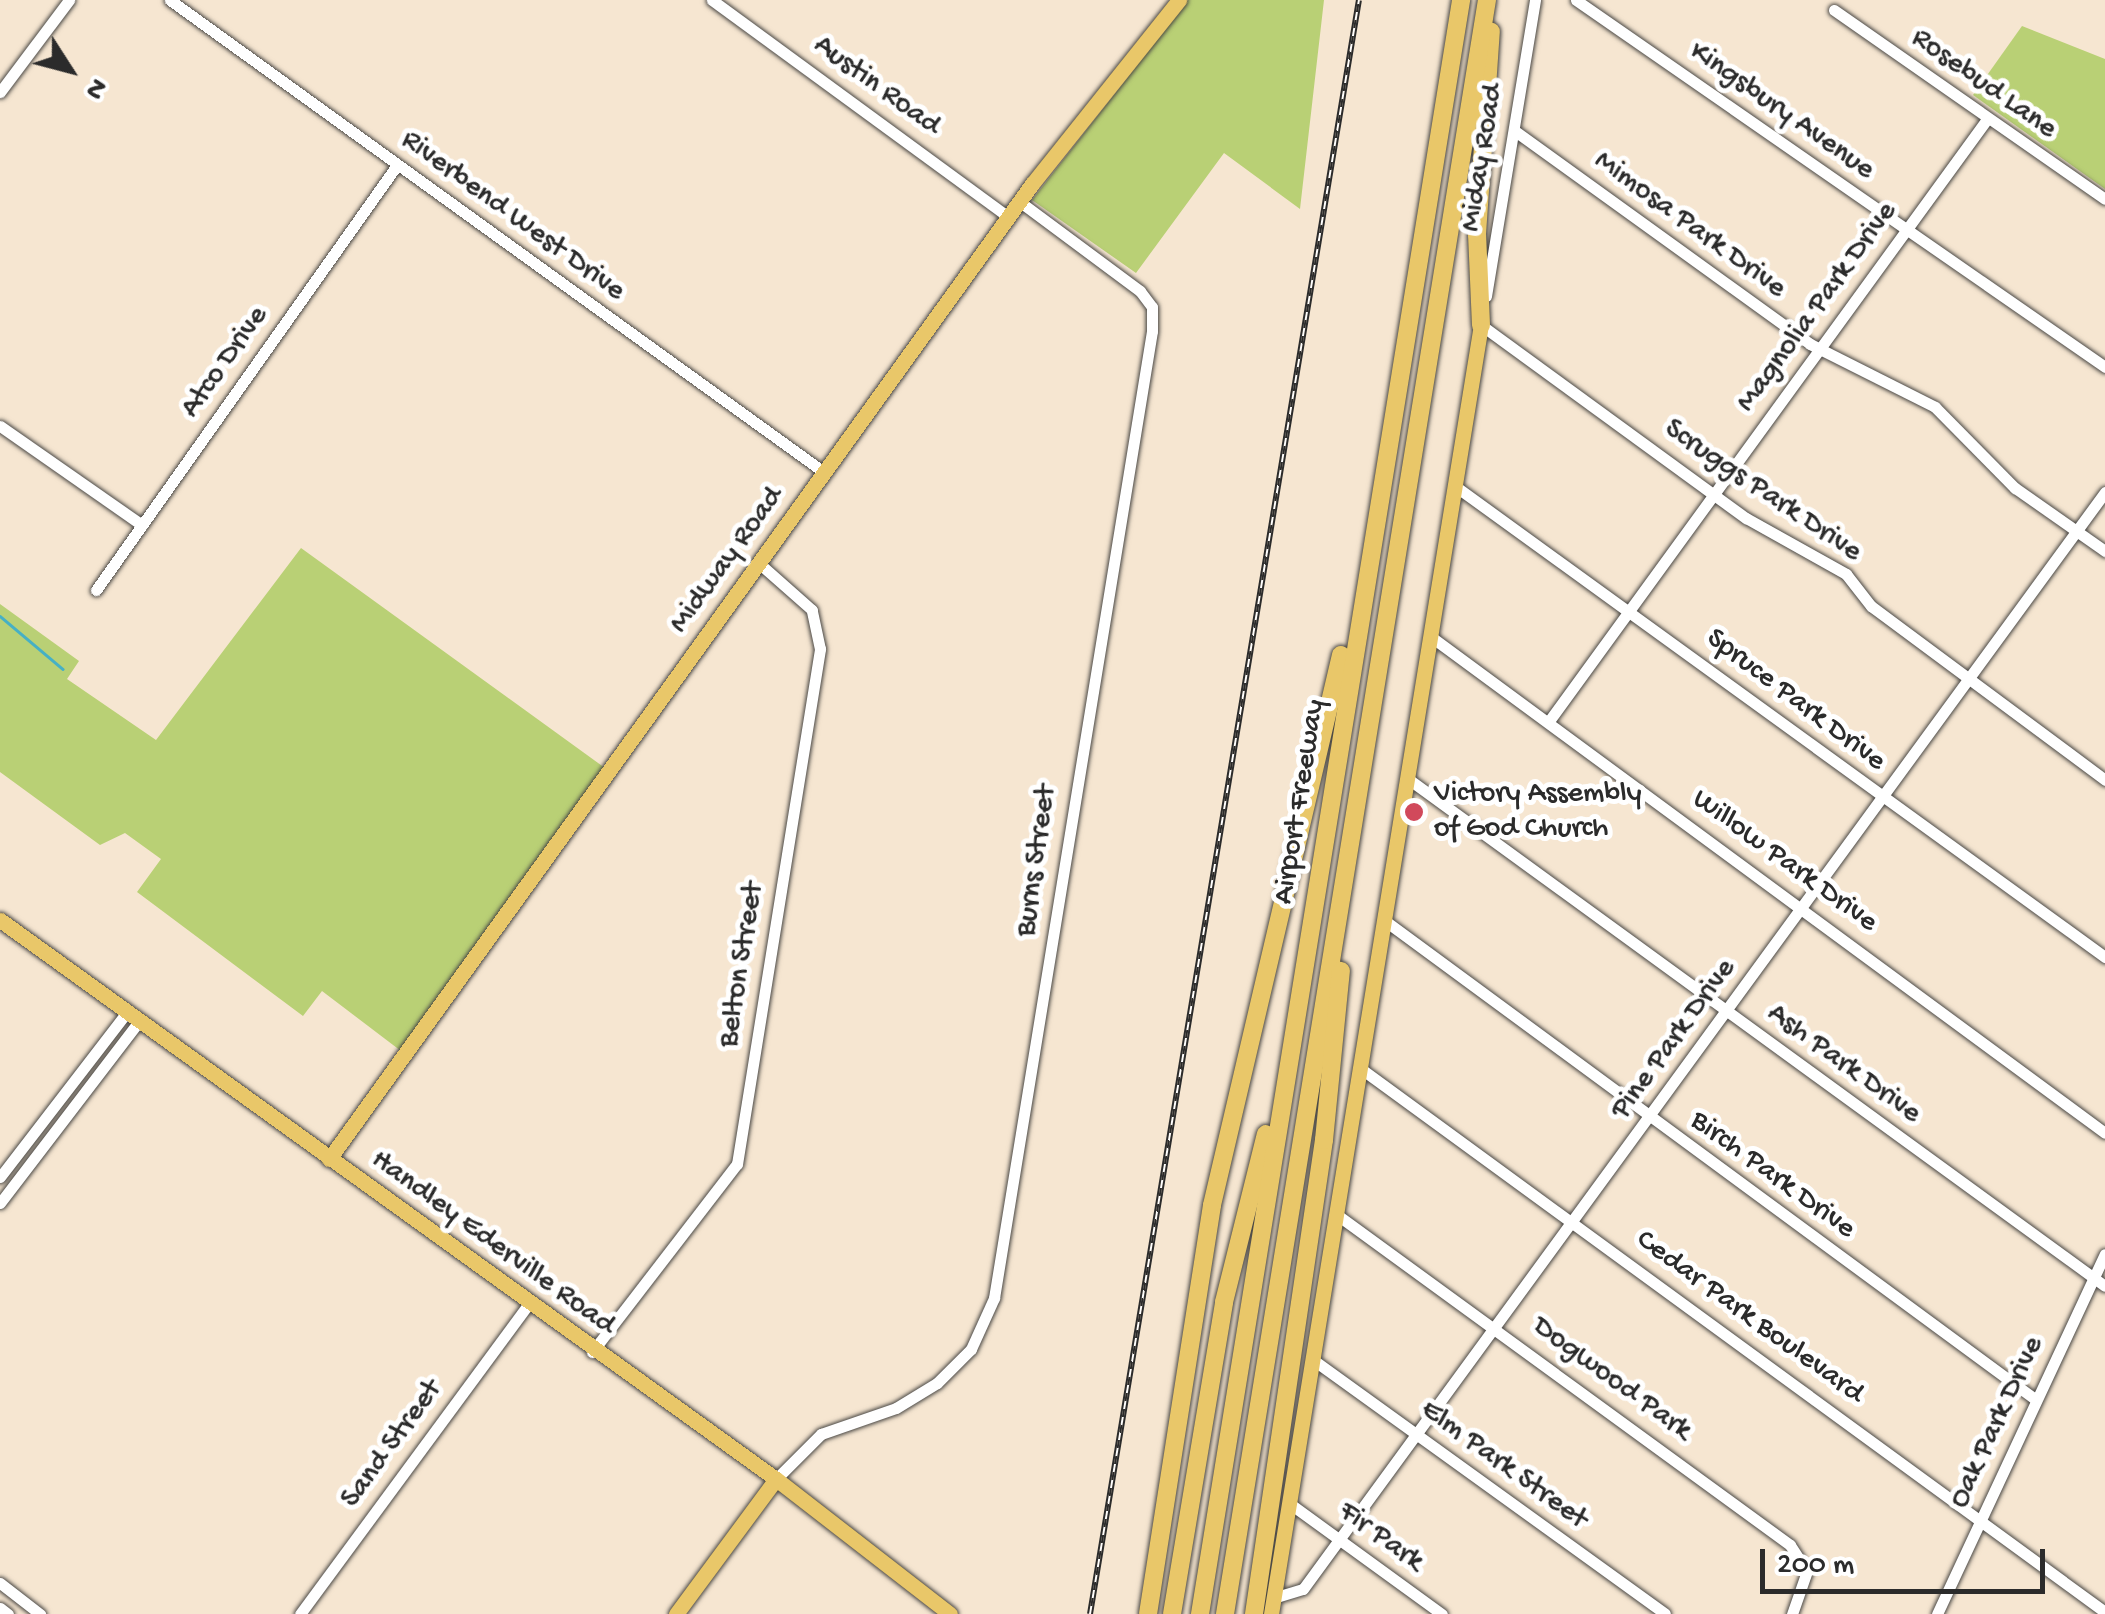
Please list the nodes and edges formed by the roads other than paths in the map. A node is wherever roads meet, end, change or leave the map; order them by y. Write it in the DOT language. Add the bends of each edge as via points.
graph roads {
  1 [pos="69,0"];
  2 [pos="170,0"];
  3 [pos="712,0"];
  4 [pos="1179,0"];
  5 [pos="1461,0"];
  6 [pos="1490,0"];
  7 [pos="1535,0"];
  8 [pos="1576,0"];
  9 [pos="1834,10"];
  10 [pos="0,92"];
  11 [pos="1986,119"];
  12 [pos="1515,131"];
  13 [pos="398,166"];
  14 [pos="2105,199"];
  15 [pos="1020,202"];
  16 [pos="1008,217"];
  17 [pos="1906,229"];
  18 [pos="1481,325"];
  19 [pos="1819,348"];
  20 [pos="2105,367"];
  21 [pos="0,426"];
  22 [pos="826,474"];
  23 [pos="1455,486"];
  24 [pos="2105,492"];
  25 [pos="1713,493"];
  26 [pos="142,525"];
  27 [pos="2076,532"];
  28 [pos="1370,538"];
  29 [pos="2105,551"];
  30 [pos="760,564"];
  31 [pos="96,590"];
  32 [pos="1627,608"];
  33 [pos="1430,636"];
  34 [pos="1970,680"];
  35 [pos="1549,721"];
  36 [pos="1407,778"];
  37 [pos="2105,780"];
  38 [pos="1884,798"];
  39 [pos="1804,906"];
  40 [pos="1340,910"];
  41 [pos="0,920"];
  42 [pos="1384,920"];
  43 [pos="2105,957"];
  44 [pos="1727,1012"];
  45 [pos="133,1016"];
  46 [pos="1294,1022"];
  47 [pos="90,1060"];
  48 [pos="1360,1068"];
  49 [pos="102,1069"];
  50 [pos="58,1102"];
  51 [pos="70,1111"];
  52 [pos="1650,1117"];
  53 [pos="2105,1133"];
  54 [pos="330,1160"];
  55 [pos="0,1178"];
  56 [pos="0,1203"];
  57 [pos="1336,1214"];
  58 [pos="1575,1221"];
  59 [pos="2105,1254"];
  60 [pos="2100,1282"];
  61 [pos="527,1306"];
  62 [pos="1496,1327"];
  63 [pos="592,1352"];
  64 [pos="1312,1360"];
  65 [pos="2036,1399"];
  66 [pos="1415,1433"];
  67 [pos="776,1479"];
  68 [pos="1289,1503"];
  69 [pos="1980,1520"];
  70 [pos="1339,1538"];
  71 [pos="0,1583"];
  72 [pos="1272,1606"];
  73 [pos="0,1608"];
  74 [pos="2102,1609"];
  75 [pos="8,1614"];
  76 [pos="40,1614"];
  77 [pos="300,1614"];
  78 [pos="676,1614"];
  79 [pos="950,1614"];
  80 [pos="1148,1614"];
  81 [pos="1172,1614"];
  82 [pos="1200,1614"];
  83 [pos="1225,1614"];
  84 [pos="1254,1614"];
  85 [pos="1442,1614"];
  86 [pos="1664,1614"];
  87 [pos="1792,1614"];
  88 [pos="1936,1614"];
  1 -- 10 [label="street"];
  2 -- 13 [label="street, Riverbend West Drive"];
  3 -- 16 [label="street, Austin Road"];
  4 -- 15 [label="main road, Midway Road"];
  5 -- 28 [label="highway, Airport Freeway"];
  6 -- 18 [label="highway" via="1478,234"];
  6 -- 40 [label="highway, Airport Freeway"];
  7 -- 12 [label="street, Miday Road"];
  8 -- 17 [label="street, Kingsbury Avenue"];
  9 -- 11 [label="street, Rosebud Lane"];
  11 -- 14 [label="street, Rosebud Lane"];
  11 -- 17 [label="street, Magnolia Park Drive"];
  12 -- 18 [label="street, Miday Road"];
  12 -- 19 [label="street, Mimosa Park Drive"];
  13 -- 22 [label="street, Riverbend West Drive"];
  13 -- 26 [label="street, Atco Drive"];
  15 -- 16 [label="main road, Midway Road"];
  15 -- 67 [label="street, Burns Street" via="1140,290 1152,307 1152,331 994,1298 971,1349 938,1384 896,1408 831,1428 800,1449"];
  16 -- 22 [label="main road, Midway Road"];
  17 -- 19 [label="street, Magnolia Park Drive"];
  17 -- 20 [label="street, Kingsbury Avenue"];
  18 -- 23 [label="main road"];
  18 -- 25 [label="street, Scruggs Park Drive"];
  19 -- 25 [label="street, Magnolia Park Drive"];
  19 -- 27 [label="street, Mimosa Park Drive" via="1935,407 2016,488"];
  21 -- 26 [label="street"];
  22 -- 30 [label="main road, Midway Road"];
  23 -- 32 [label="street, Spruce Park Drive"];
  23 -- 33 [label="main road"];
  24 -- 27 [label="street, Pine Park Drive"];
  25 -- 32 [label="street, Magnolia Park Drive"];
  25 -- 34 [label="street, Scruggs Park Drive" via="1788,546 1846,574 1872,606"];
  26 -- 31 [label="street, Atco Drive"];
  27 -- 29 [label="street, Mimosa Park Drive"];
  27 -- 34 [label="street, Pine Park Drive"];
  28 -- 46 [label="highway, Airport Freeway"];
  28 -- 80 [label="highway" via="1356,572 1216,1185"];
  30 -- 54 [label="main road, Midway Road"];
  30 -- 63 [label="street, Belton Street" via="812,610 820,649 737,1164"];
  32 -- 35 [label="street, Magnolia Park Drive"];
  32 -- 38 [label="street, Spruce Park Drive"];
  33 -- 35 [label="street, Willow Park Drive"];
  33 -- 36 [label="main road"];
  34 -- 37 [label="street, Scruggs Park Drive"];
  34 -- 38 [label="street, Pine Park Drive"];
  35 -- 39 [label="street, Willow Park Drive"];
  36 -- 42 [label="main road"];
  36 -- 44 [label="street, Ash Park Drive"];
  38 -- 39 [label="street, Pine Park Drive"];
  38 -- 43 [label="street, Spruce Park Drive"];
  39 -- 44 [label="street, Pine Park Drive"];
  39 -- 53 [label="street, Willow Park Drive"];
  40 -- 83 [label="highway, Airport Freeway"];
  40 -- 84 [label="highway" via="1332,1068"];
  41 -- 45 [label="main road, Handley Ederville Road"];
  42 -- 48 [label="main road"];
  42 -- 52 [label="street, Birch Park Drive"];
  44 -- 52 [label="street, Pine Park Drive"];
  44 -- 60 [label="street, Ash Park Drive"];
  45 -- 47 [label="street"];
  45 -- 49 [label="street"];
  45 -- 54 [label="main road, Handley Ederville Road"];
  46 -- 81 [label="highway" via="1224,1302"];
  46 -- 82 [label="highway, Airport Freeway"];
  47 -- 49 [label="street"];
  47 -- 50 [label="street"];
  48 -- 57 [label="main road"];
  48 -- 58 [label="street, Cedar Park Boulevard"];
  49 -- 51 [label="street"];
  50 -- 51 [label="street"];
  50 -- 55 [label="street"];
  51 -- 56 [label="street"];
  52 -- 58 [label="street, Pine Park Drive"];
  52 -- 65 [label="street, Birch Park Drive"];
  54 -- 61 [label="main road, Handley Ederville Road"];
  57 -- 62 [label="street, Dogwood Park"];
  57 -- 64 [label="main road"];
  58 -- 62 [label="street, Pine Park Drive"];
  58 -- 69 [label="street, Cedar Park Boulevard"];
  59 -- 60 [label="street, Oak Park Drive"];
  60 -- 65 [label="street, Oak Park Drive"];
  61 -- 63 [label="main road, Handley Ederville Road"];
  61 -- 77 [label="street, Sand Street"];
  62 -- 66 [label="street, Pine Park Drive"];
  62 -- 87 [label="street, Dogwood Park" via="1790,1545 1807,1571"];
  63 -- 67 [label="main road, Handley Ederville Road"];
  64 -- 66 [label="street, Elm Park Street"];
  64 -- 68 [label="main road"];
  65 -- 69 [label="street, Oak Park Drive"];
  66 -- 70 [label="street, Pine Park Drive"];
  66 -- 86 [label="street, Elm Park Street"];
  67 -- 78 [label="main road"];
  67 -- 79 [label="main road, Handley Ederville Road"];
  68 -- 70 [label="street, Fir Park"];
  68 -- 72 [label="main road"];
  69 -- 74 [label="street, Cedar Park Boulevard"];
  69 -- 88 [label="street, Oak Park Drive"];
  70 -- 72 [label="street, Pine Park Drive" via="1298,1594"];
  70 -- 85 [label="street, Fir Park"];
  71 -- 76 [label="street"];
  73 -- 75 [label="street"];
}
